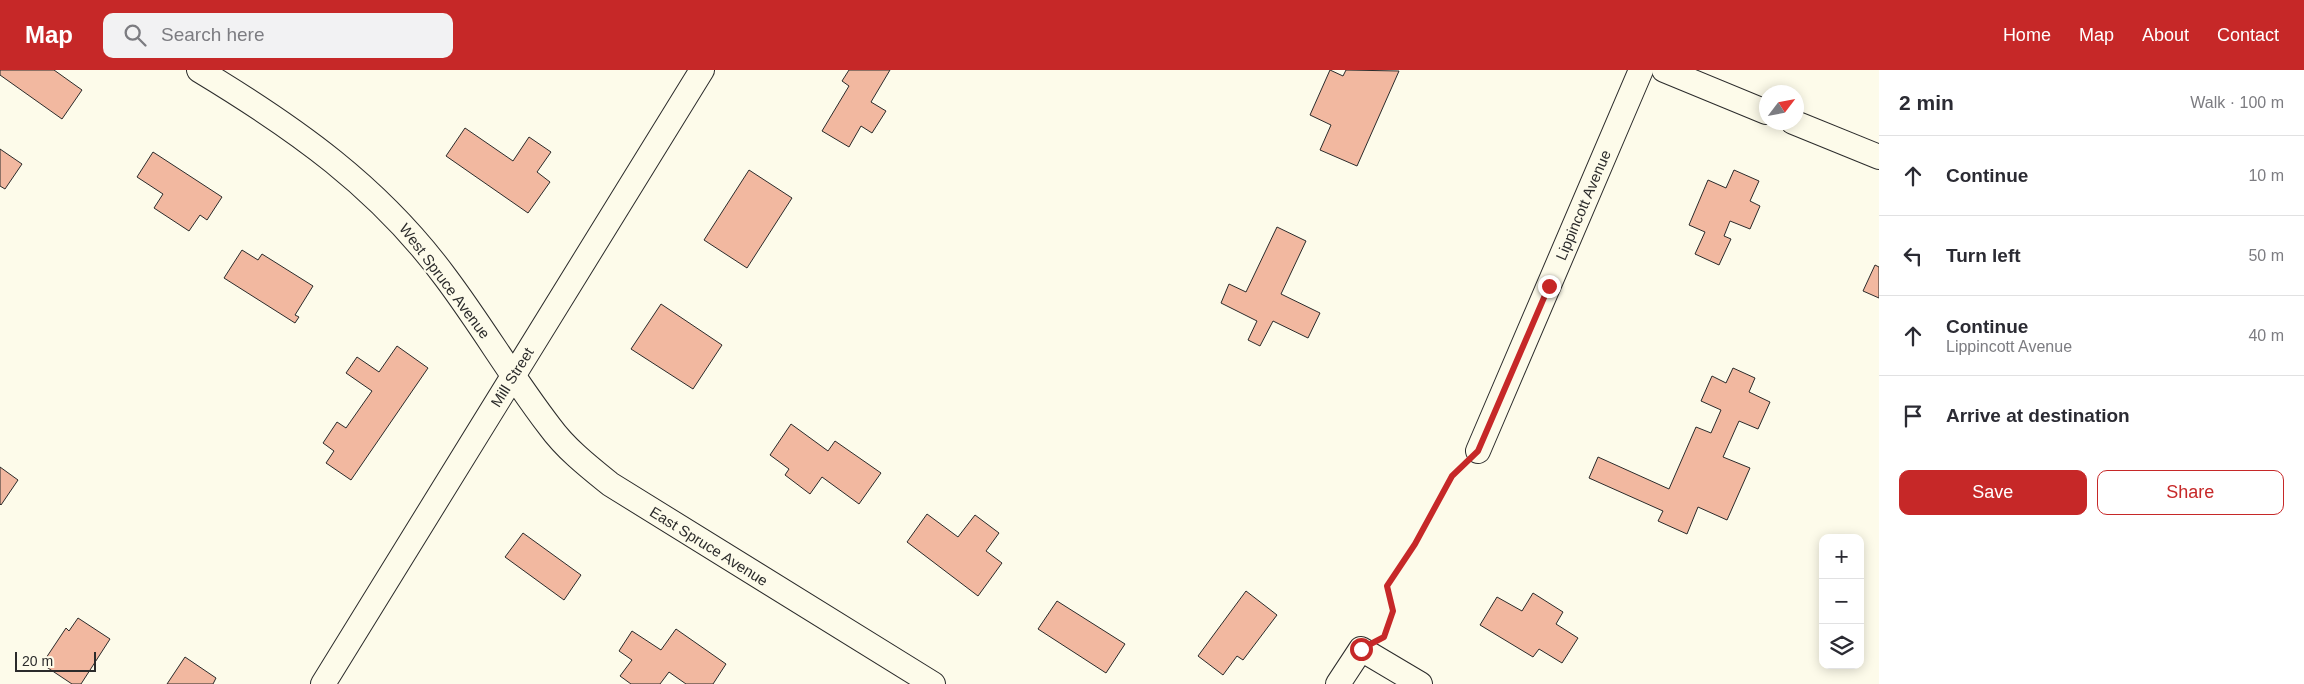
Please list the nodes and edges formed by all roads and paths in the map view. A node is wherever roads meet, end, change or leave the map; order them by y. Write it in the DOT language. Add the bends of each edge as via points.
graph roads {
  1 [pos="200,70"];
  2 [pos="702,70"];
  3 [pos="1642,70"];
  4 [pos="1664,70"];
  5 [pos="1759,109"];
  6 [pos="1804,126"];
  7 [pos="1879,157"];
  8 [pos="514,374"];
  9 [pos="1478,451"];
  10 [pos="1361,649"];
  11 [pos="323,684"];
  12 [pos="933,684"];
  13 [pos="1338,684"];
  14 [pos="1420,684"];
  1 -- 8 [label="street, West Spruce Avenue" via="259,106 329,156 393,213 446,277"];
  2 -- 8 [label="street, Mill Street"];
  3 -- 9 [label="street, Lippincott Avenue"];
  4 -- 5 [label="street"];
  6 -- 7 [label="street"];
  8 -- 11 [label="street, Mill Street"];
  8 -- 12 [label="street, East Spruce Avenue" via="550,428 610,484"];
  9 -- 10 [label="path" via="1452,476 1415,544 1387,586 1393,611 1384,637"];
  10 -- 13 [label="street"];
  10 -- 14 [label="street"];
}
